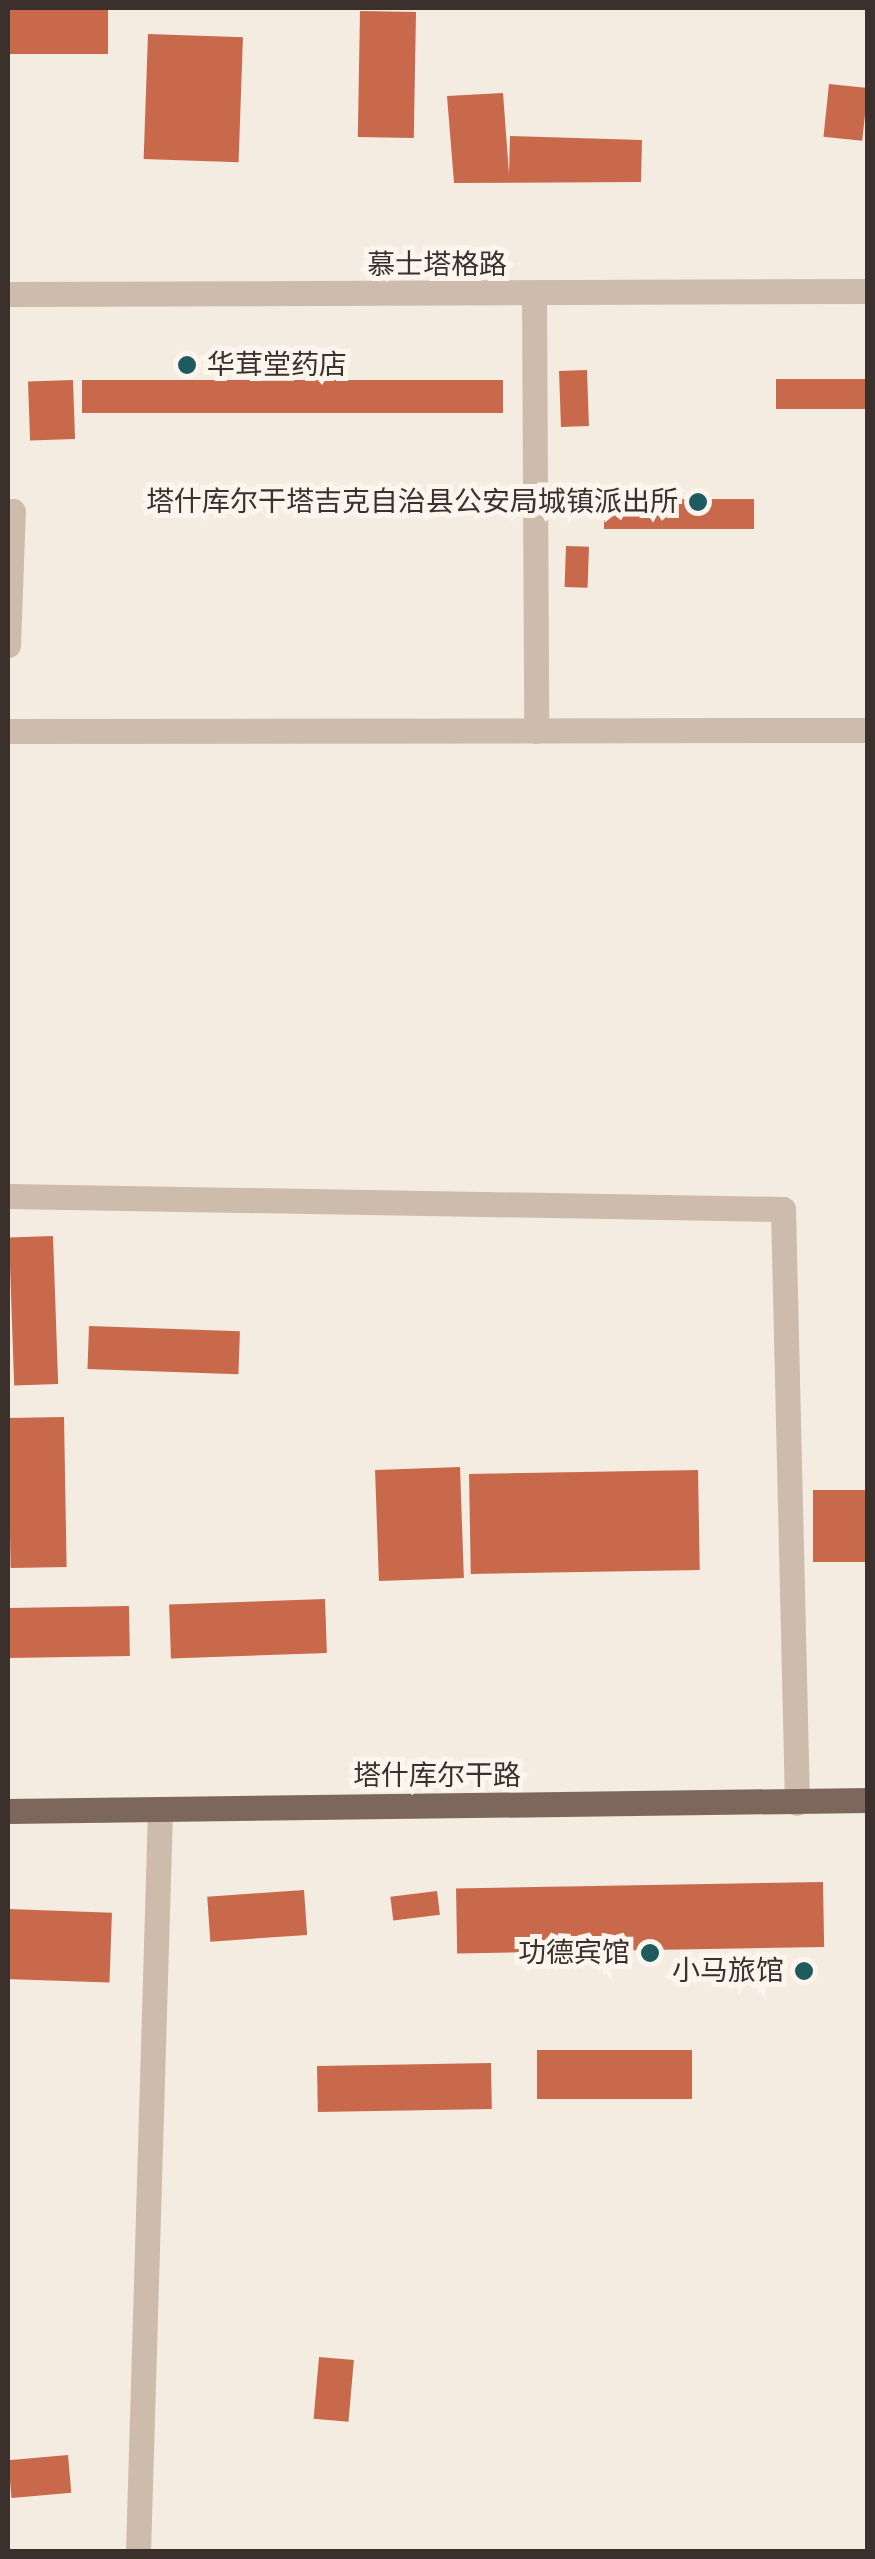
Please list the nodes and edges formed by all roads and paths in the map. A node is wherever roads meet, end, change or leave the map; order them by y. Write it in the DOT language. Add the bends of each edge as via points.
graph roads {
  1 [pos="868,291"];
  2 [pos="8,294"];
  3 [pos="534,294"];
  4 [pos="13,511"];
  5 [pos="8,645"];
  6 [pos="536,730"];
  7 [pos="868,730"];
  8 [pos="8,731"];
  9 [pos="8,1196"];
  10 [pos="868,1800"];
  11 [pos="797,1804"];
  12 [pos="8,1811"];
  13 [pos="160,1811"];
  14 [pos="138,2552"];
  1 -- 3 [label="street, 慕士塔格路"];
  2 -- 3 [label="street, 慕士塔格路"];
  3 -- 6 [label="street"];
  4 -- 5 [label="street"];
  6 -- 7 [label="street"];
  6 -- 8 [label="street"];
  9 -- 11 [label="street" via="783,1209"];
  10 -- 11 [label="main road, 塔什库尔干路"];
  11 -- 13 [label="main road, 塔什库尔干路"];
  12 -- 13 [label="main road, 塔什库尔干路"];
  13 -- 14 [label="street"];
}
